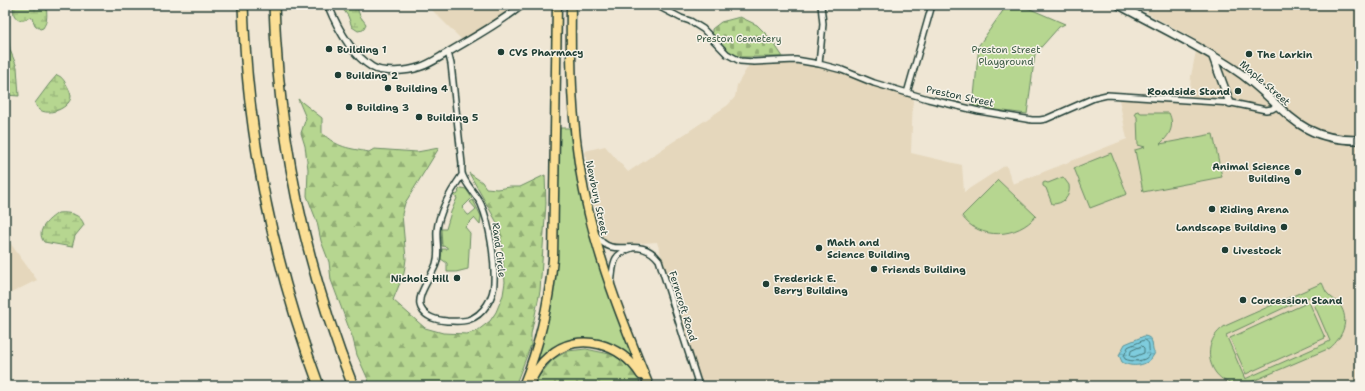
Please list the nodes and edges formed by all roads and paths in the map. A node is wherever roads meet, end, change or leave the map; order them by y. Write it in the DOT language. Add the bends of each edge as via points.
graph roads {
  1 [pos="243,5"];
  2 [pos="274,5"];
  3 [pos="328,5"];
  4 [pos="522,5"];
  5 [pos="571,5"];
  6 [pos="656,5"];
  7 [pos="821,5"];
  8 [pos="932,5"];
  9 [pos="1119,5"];
  10 [pos="556,7"];
  11 [pos="448,52"];
  12 [pos="1213,57"];
  13 [pos="819,64"];
  14 [pos="907,93"];
  15 [pos="1230,103"];
  16 [pos="1277,106"];
  17 [pos="1360,140"];
  18 [pos="462,175"];
  19 [pos="592,228"];
  20 [pos="634,247"];
  21 [pos="611,287"];
  22 [pos="319,386"];
  23 [pos="353,386"];
  24 [pos="523,386"];
  25 [pos="527,386"];
  26 [pos="648,386"];
  27 [pos="699,386"];
  1 -- 22 [label="highway" via="249,97 264,196 286,288"];
  2 -- 23 [label="highway" via="281,100 299,209 324,304"];
  3 -- 11 [label="street" via="347,40 361,59 373,68 394,71 413,69"];
  4 -- 11 [label="street"];
  5 -- 19 [label="main road, Newbury Street" via="574,121"];
  6 -- 13 [label="street, Preston Street" via="703,29 727,54 740,61 796,60"];
  7 -- 13 [label="street" via="823,24"];
  8 -- 14 [label="street"];
  9 -- 12 [label="main road, Maple Street"];
  10 -- 24 [label="main road" via="553,258 542,324 534,357"];
  11 -- 18 [label="street, Rand Circle"];
  12 -- 15 [label="main road"];
  12 -- 16 [label="main road, Maple Street" via="1247,77"];
  13 -- 14 [label="street, Preston Street"];
  14 -- 15 [label="street, Preston Street" via="979,110 1040,120 1107,94"];
  15 -- 16 [label="street, Preston Street" via="1266,110"];
  16 -- 17 [label="main road, Maple Street" via="1297,123 1313,132 1334,138"];
  18 -- 18 [label="street, Rand Circle" via="448,198 440,219 437,232 437,262 420,301 427,316 442,321 461,321 477,316 488,303 494,287 491,244 485,214"];
  19 -- 20 [label="street, Ferncroft Road" via="601,242 611,248"];
  19 -- 21 [label="main road, Newbury Street"];
  20 -- 21 [label="street" via="623,251 616,258"];
  20 -- 27 [label="street, Ferncroft Road" via="651,252 659,260"];
  21 -- 26 [label="main road, Newbury Street"];
  25 -- 26 [label="main road" via="539,366 549,356 563,347 586,342 602,344 624,356 639,371"];
}
